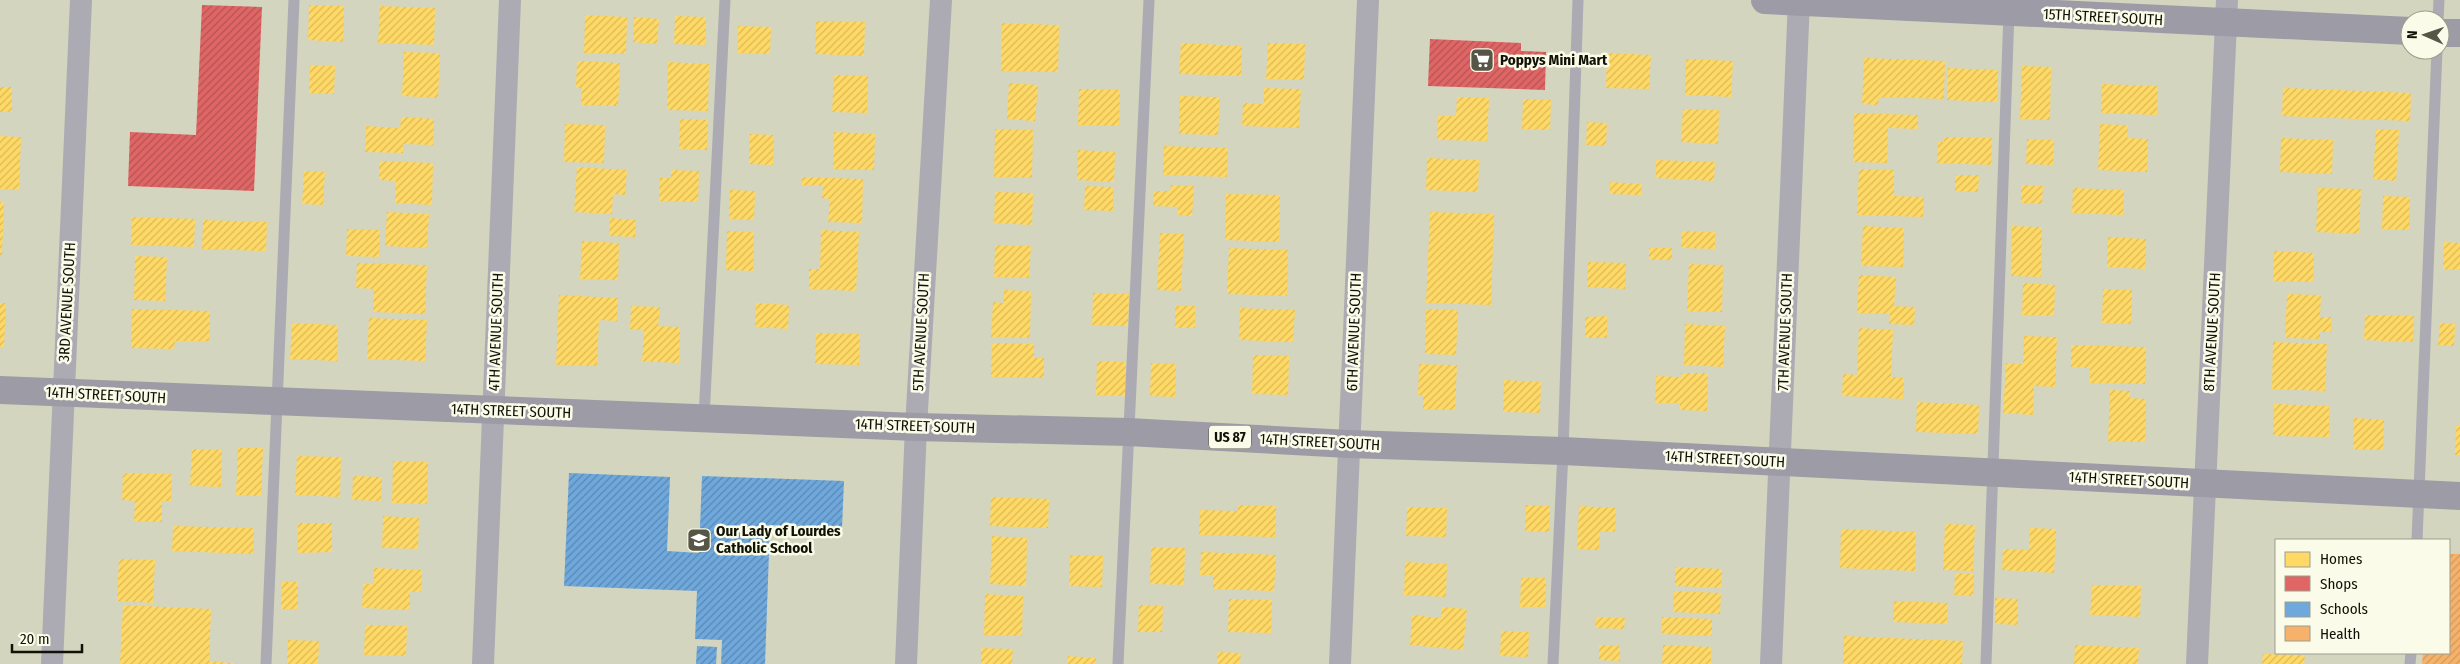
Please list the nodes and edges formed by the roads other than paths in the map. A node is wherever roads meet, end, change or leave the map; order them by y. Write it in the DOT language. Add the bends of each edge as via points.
graph roads {
  1 [pos="81,0"];
  2 [pos="294,0"];
  3 [pos="510,0"];
  4 [pos="725,0"];
  5 [pos="941,0"];
  6 [pos="1148,0"];
  7 [pos="1368,0"];
  8 [pos="1578,0"];
  9 [pos="1765,0"];
  10 [pos="1799,1"];
  11 [pos="2009,12"];
  12 [pos="2227,12"];
  13 [pos="2400,30"];
  14 [pos="2437,60"];
  15 [pos="0,390"];
  16 [pos="63,393"];
  17 [pos="278,402"];
  18 [pos="493,410"];
  19 [pos="704,418"];
  20 [pos="916,427"];
  21 [pos="1128,432"];
  22 [pos="1349,444"];
  23 [pos="1563,451"];
  24 [pos="1780,462"];
  25 [pos="1994,473"];
  26 [pos="2204,484"];
  27 [pos="2420,495"];
  28 [pos="2460,496"];
  29 [pos="2417,539"];
  30 [pos="52,664"];
  31 [pos="266,664"];
  32 [pos="482,664"];
  33 [pos="906,664"];
  34 [pos="1118,664"];
  35 [pos="1340,664"];
  36 [pos="1553,664"];
  37 [pos="1771,664"];
  38 [pos="1986,664"];
  39 [pos="2197,664"];
  1 -- 16 [label="street, 3RD AVENUE SOUTH"];
  2 -- 17 [label="lane"];
  3 -- 18 [label="street, 4TH AVENUE SOUTH"];
  4 -- 19 [label="lane"];
  5 -- 20 [label="street, 5TH AVENUE SOUTH"];
  6 -- 21 [label="lane"];
  7 -- 22 [label="street, 6TH AVENUE SOUTH"];
  8 -- 23 [label="lane"];
  9 -- 10 [label="main road, 15TH STREET SOUTH"];
  10 -- 11 [label="main road, 15TH STREET SOUTH"];
  10 -- 24 [label="street, 7TH AVENUE SOUTH"];
  11 -- 12 [label="main road, 15TH STREET SOUTH"];
  11 -- 25 [label="lane"];
  12 -- 13 [label="main road, 15TH STREET SOUTH"];
  12 -- 26 [label="street, 8TH AVENUE SOUTH"];
  14 -- 27 [label="lane"];
  15 -- 16 [label="main road, 14TH STREET SOUTH / US 87"];
  16 -- 17 [label="main road, 14TH STREET SOUTH / US 87"];
  16 -- 30 [label="street, 3RD AVENUE SOUTH"];
  17 -- 18 [label="main road, 14TH STREET SOUTH / US 87"];
  17 -- 31 [label="lane"];
  18 -- 19 [label="main road, 14TH STREET SOUTH / US 87"];
  18 -- 32 [label="street, 4TH AVENUE SOUTH"];
  19 -- 20 [label="main road, 14TH STREET SOUTH / US 87"];
  20 -- 21 [label="main road, 14TH STREET SOUTH / US 87"];
  20 -- 33 [label="street, 5TH AVENUE SOUTH"];
  21 -- 22 [label="main road, 14TH STREET SOUTH / US 87"];
  21 -- 34 [label="lane"];
  22 -- 23 [label="main road, 14TH STREET SOUTH / US 87"];
  22 -- 35 [label="street, 6TH AVENUE SOUTH"];
  23 -- 24 [label="main road, 14TH STREET SOUTH / US 87"];
  23 -- 36 [label="lane"];
  24 -- 25 [label="main road, 14TH STREET SOUTH / US 87"];
  24 -- 37 [label="street, 7TH AVENUE SOUTH"];
  25 -- 26 [label="main road, 14TH STREET SOUTH / US 87"];
  25 -- 38 [label="lane"];
  26 -- 27 [label="main road, 14TH STREET SOUTH / US 87"];
  26 -- 39 [label="street, 8TH AVENUE SOUTH"];
  27 -- 28 [label="main road, 14TH STREET SOUTH / US 87"];
  27 -- 29 [label="lane"];
}
